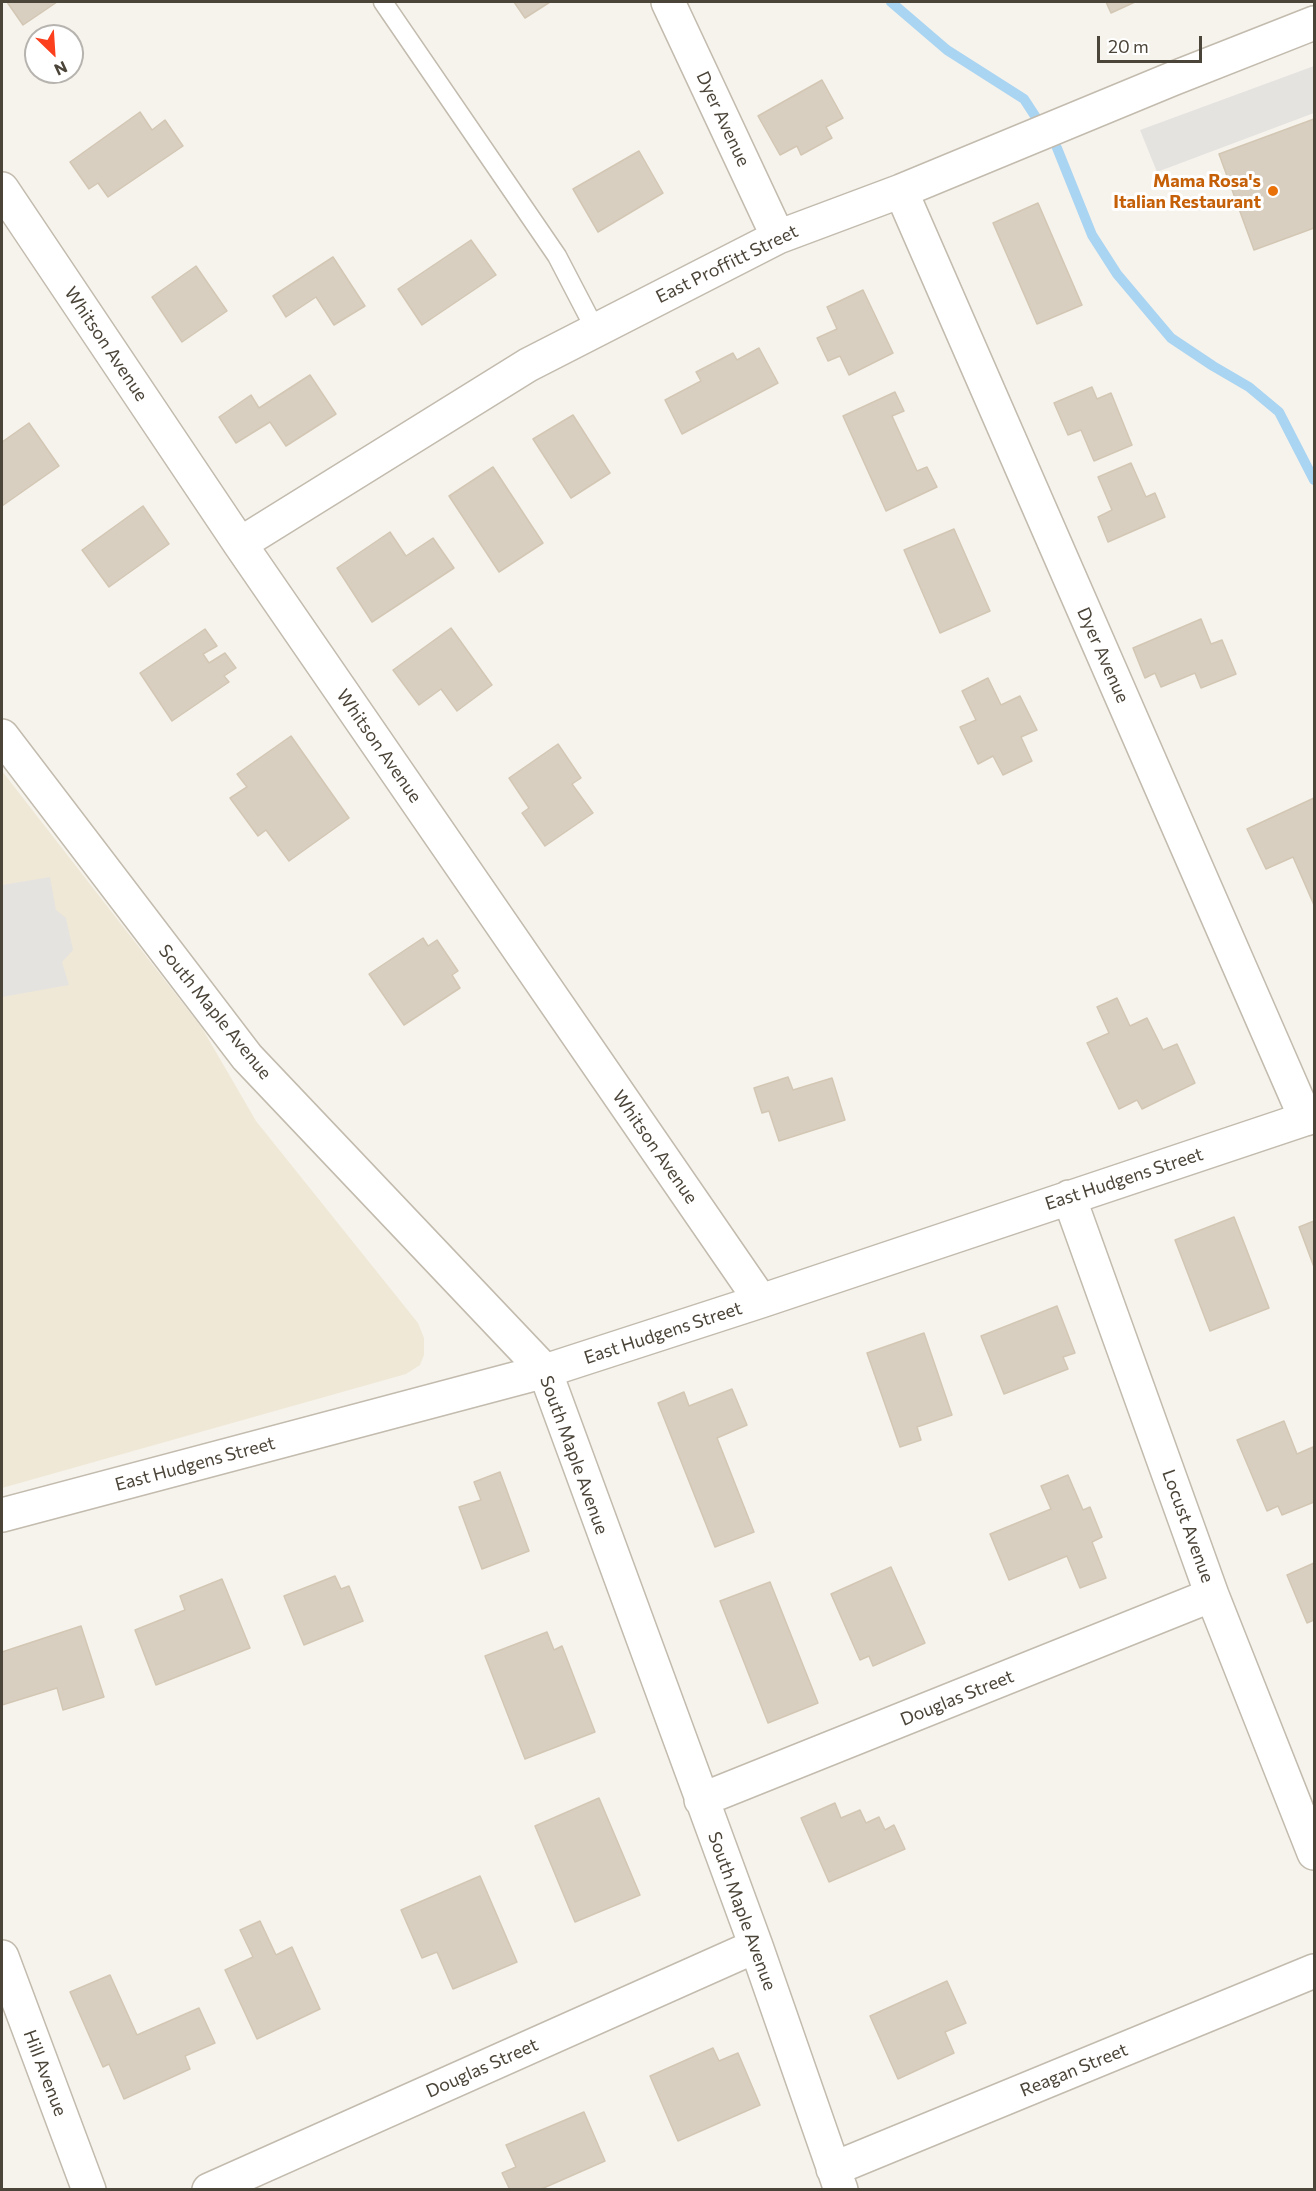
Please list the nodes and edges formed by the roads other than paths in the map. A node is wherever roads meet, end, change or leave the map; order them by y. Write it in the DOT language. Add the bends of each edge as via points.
graph roads {
  1 [pos="383,2"];
  2 [pos="668,2"];
  3 [pos="1314,23"];
  4 [pos="2,189"];
  5 [pos="901,191"];
  6 [pos="778,237"];
  7 [pos="595,329"];
  8 [pos="240,544"];
  9 [pos="2,736"];
  10 [pos="1310,1117"];
  11 [pos="1069,1197"];
  12 [pos="761,1301"];
  13 [pos="545,1371"];
  14 [pos="2,1515"];
  15 [pos="1212,1595"];
  16 [pos="701,1800"];
  17 [pos="1314,1853"];
  18 [pos="756,1946"];
  19 [pos="2,1957"];
  20 [pos="1314,1971"];
  21 [pos="837,2179"];
  22 [pos="89,2190"];
  23 [pos="208,2190"];
  1 -- 7 [label="lane" via="557,256"];
  2 -- 6 [label="street, Dyer Avenue"];
  3 -- 5 [label="street, East Proffitt Street"];
  4 -- 8 [label="street, Whitson Avenue"];
  5 -- 6 [label="street, East Proffitt Street"];
  5 -- 10 [label="street, Dyer Avenue"];
  6 -- 7 [label="street, East Proffitt Street"];
  7 -- 8 [label="street, East Proffitt Street" via="528,365"];
  8 -- 12 [label="street, Whitson Avenue"];
  9 -- 13 [label="street, South Maple Avenue" via="247,1057"];
  10 -- 11 [label="street, East Hudgens Street"];
  11 -- 12 [label="street, East Hudgens Street"];
  11 -- 15 [label="street, Locust Avenue"];
  12 -- 13 [label="street, East Hudgens Street"];
  13 -- 14 [label="street, East Hudgens Street"];
  13 -- 16 [label="street, South Maple Avenue"];
  15 -- 16 [label="street, Douglas Street"];
  15 -- 17 [label="street, Locust Avenue"];
  16 -- 18 [label="street, South Maple Avenue"];
  18 -- 21 [label="street, South Maple Avenue"];
  18 -- 23 [label="street, Douglas Street"];
  19 -- 22 [label="street, Hill Avenue"];
  20 -- 21 [label="street, Reagan Street"];
}
